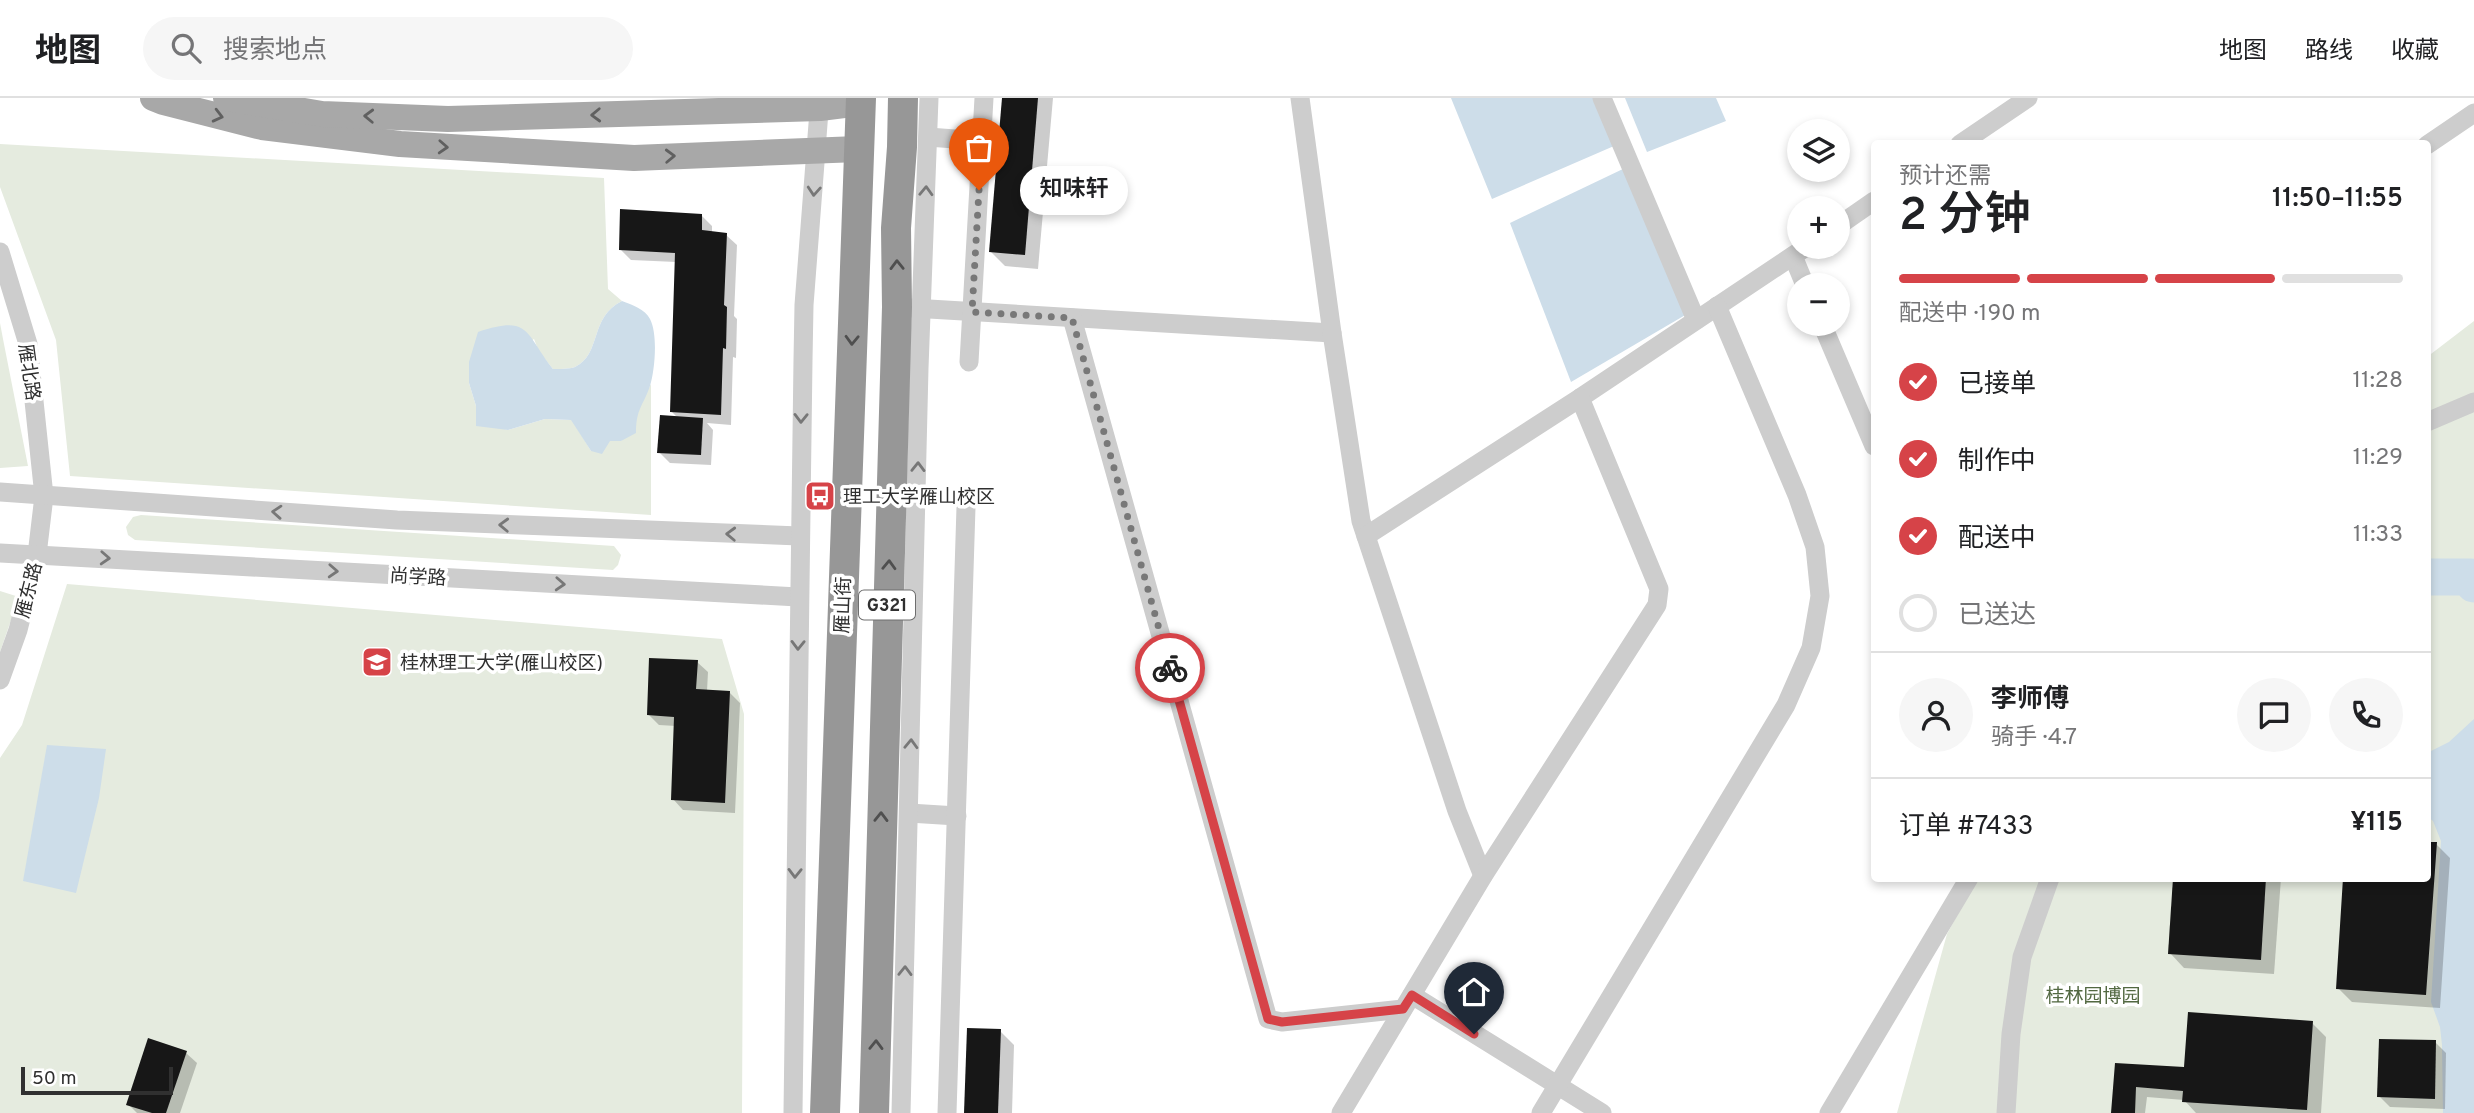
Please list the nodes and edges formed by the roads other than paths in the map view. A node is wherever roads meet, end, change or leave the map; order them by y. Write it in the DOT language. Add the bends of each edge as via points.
graph roads {
  1 [pos="153,98"];
  2 [pos="226,98"];
  3 [pos="903,98"];
  4 [pos="929,98"];
  5 [pos="984,98"];
  6 [pos="1300,98"];
  7 [pos="1602,98"];
  8 [pos="2028,98"];
  9 [pos="861,101"];
  10 [pos="820,103"];
  11 [pos="2474,113"];
  12 [pos="928,137"];
  13 [pos="1966,140"];
  14 [pos="982,141"];
  15 [pos="2431,142"];
  16 [pos="858,149"];
  17 [pos="817,151"];
  18 [pos="1871,203"];
  19 [pos="1850,218"];
  20 [pos="0,252"];
  21 [pos="1787,259"];
  22 [pos="1717,306"];
  23 [pos="909,308"];
  24 [pos="972,312"];
  25 [pos="1072,318"];
  26 [pos="1696,320"];
  27 [pos="1332,333"];
  28 [pos="1827,336"];
  29 [pos="969,362"];
  30 [pos="1580,398"];
  31 [pos="2474,402"];
  32 [pos="2431,420"];
  33 [pos="1871,439"];
  34 [pos="0,492"];
  35 [pos="44,496"];
  36 [pos="966,507"];
  37 [pos="799,536"];
  38 [pos="1366,536"];
  39 [pos="0,553"];
  40 [pos="37,555"];
  41 [pos="798,597"];
  42 [pos="0,680"];
  43 [pos="909,813"];
  44 [pos="957,816"];
  45 [pos="1483,876"];
  46 [pos="1967,882"];
  47 [pos="2049,882"];
  48 [pos="1407,1002"];
  49 [pos="1557,1087"];
  50 [pos="793,1113"];
  51 [pos="825,1113"];
  52 [pos="874,1113"];
  53 [pos="901,1113"];
  54 [pos="947,1113"];
  55 [pos="1341,1113"];
  56 [pos="1541,1113"];
  57 [pos="1602,1113"];
  58 [pos="1829,1113"];
  59 [pos="2006,1113"];
  1 -- 17 [label="main road, one-way" via="262,127 400,144 634,158"];
  10 -- 2 [label="main road, one-way" via="448,119 322,114"];
  23 -- 3 [label="highway, G321, one-way" via="896,228"];
  4 -- 12 [label="street"];
  5 -- 14 [label="street"];
  6 -- 27 [label="street"];
  7 -- 26 [label="street"];
  8 -- 13 [label="street"];
  9 -- 10 [label="main road"];
  9 -- 16 [label="highway, 雁山街 / G321"];
  10 -- 17 [label="street"];
  11 -- 15 [label="street"];
  12 -- 14 [label="street"];
  23 -- 12 [label="street, one-way"];
  14 -- 24 [label="street"];
  16 -- 17 [label="main road"];
  16 -- 51 [label="highway, 雁山街 / G321, one-way"];
  17 -- 37 [label="street, one-way" via="804,305"];
  18 -- 19 [label="street"];
  20 -- 35 [label="street, 雁北路" via="28,344"];
  21 -- 22 [label="street"];
  22 -- 26 [label="street"];
  22 -- 49 [label="street" via="1815,547 1820,596 1811,648 1786,705"];
  23 -- 24 [label="street"];
  43 -- 23 [label="street, one-way"];
  52 -- 23 [label="highway, G321, one-way"];
  24 -- 25 [label="street"];
  24 -- 29 [label="street"];
  25 -- 27 [label="street"];
  25 -- 48 [label="street" via="1268,1019 1282,1022"];
  26 -- 30 [label="street"];
  27 -- 38 [label="street"];
  28 -- 33 [label="street"];
  30 -- 38 [label="street"];
  30 -- 45 [label="street" via="1659,589 1657,605"];
  31 -- 32 [label="street"];
  34 -- 35 [label="street"];
  37 -- 35 [label="street, one-way" via="397,520"];
  35 -- 40 [label="street, 雁东路"];
  36 -- 44 [label="street"];
  37 -- 41 [label="street"];
  38 -- 45 [label="street"];
  39 -- 40 [label="street, 尚学路"];
  40 -- 41 [label="street, 尚学路, one-way"];
  40 -- 42 [label="street, 雁东路"];
  41 -- 50 [label="street, one-way"];
  43 -- 44 [label="street"];
  53 -- 43 [label="street, one-way"];
  44 -- 54 [label="street"];
  45 -- 48 [label="street"];
  46 -- 58 [label="street"];
  47 -- 59 [label="street" via="2022,957"];
  48 -- 49 [label="street"];
  48 -- 55 [label="street"];
  49 -- 56 [label="street"];
  49 -- 57 [label="street"];
}
